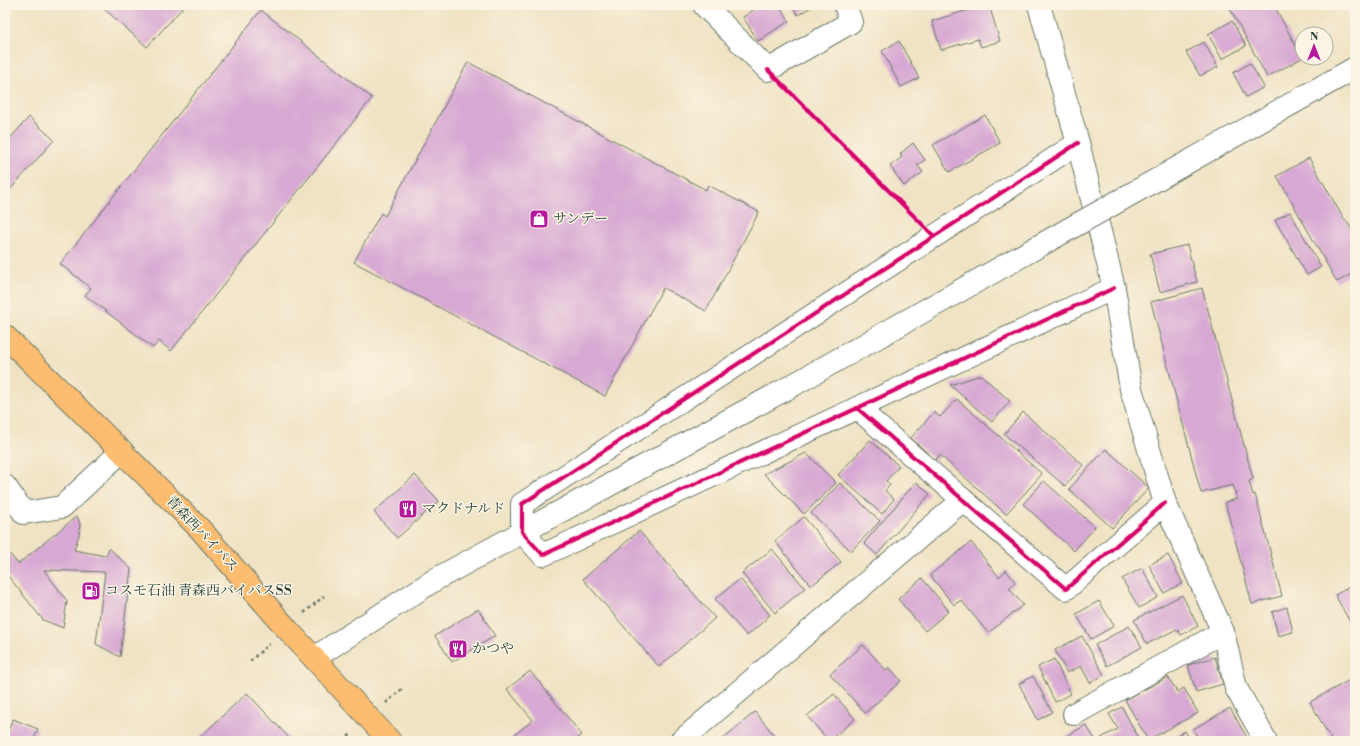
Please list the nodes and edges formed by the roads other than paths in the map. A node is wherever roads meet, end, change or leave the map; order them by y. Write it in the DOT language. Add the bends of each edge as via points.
graph roads {
  1 [pos="704,5"];
  2 [pos="845,5"];
  3 [pos="1039,5"];
  4 [pos="1355,68"];
  5 [pos="1078,143"];
  6 [pos="1114,288"];
  7 [pos="5,336"];
  8 [pos="857,408"];
  9 [pos="122,451"];
  10 [pos="5,486"];
  11 [pos="963,500"];
  12 [pos="1165,503"];
  13 [pos="522,532"];
  14 [pos="1223,632"];
  15 [pos="314,658"];
  16 [pos="1074,714"];
  17 [pos="390,741"];
  18 [pos="681,741"];
  19 [pos="1266,741"];
  1 -- 2 [label="street" via="768,70 851,22"];
  3 -- 5 [label="street"];
  4 -- 13 [label="street, bridge" via="786,389"];
  5 -- 6 [label="street"];
  5 -- 13 [label="street" via="522,504"];
  6 -- 8 [label="street"];
  6 -- 12 [label="street" via="1131,389"];
  7 -- 9 [label="highway, 青森西バイパス"];
  8 -- 11 [label="street"];
  8 -- 13 [label="street" via="543,555"];
  9 -- 10 [label="street" via="62,507 24,513"];
  9 -- 15 [label="highway, 青森西バイパス" via="200,529"];
  11 -- 12 [label="street" via="1066,589"];
  11 -- 18 [label="street"];
  12 -- 14 [label="street"];
  13 -- 15 [label="street" via="436,579"];
  14 -- 16 [label="street"];
  14 -- 19 [label="street" via="1236,688"];
  15 -- 17 [label="highway, 青森西バイパス"];
}
